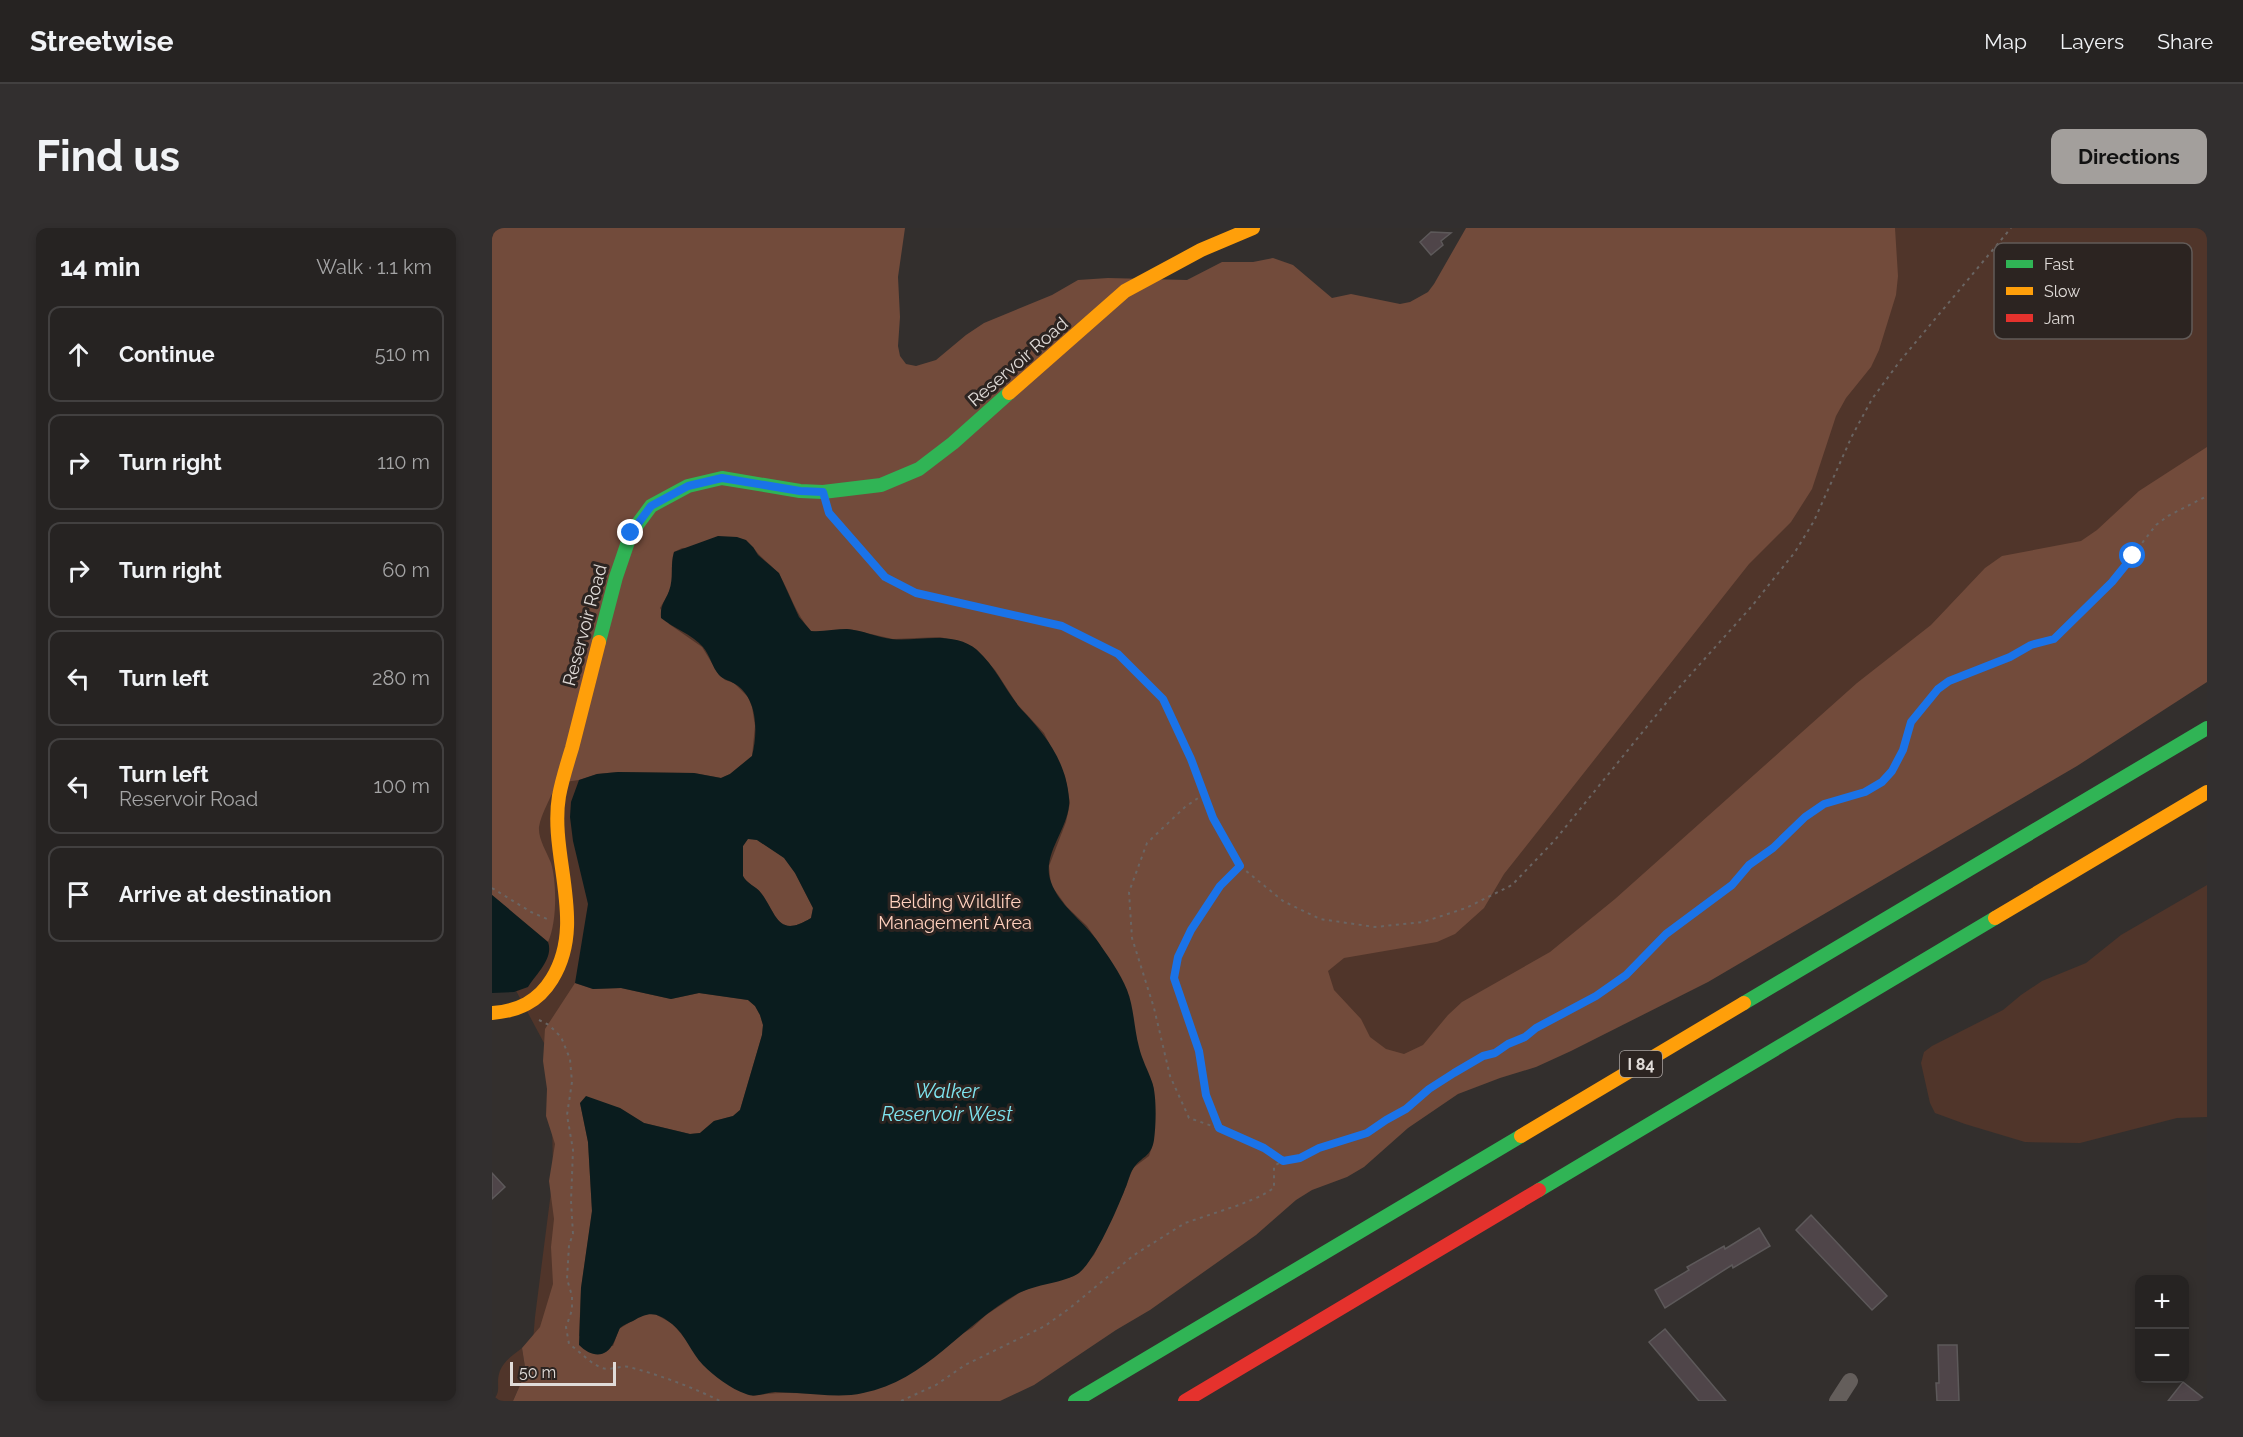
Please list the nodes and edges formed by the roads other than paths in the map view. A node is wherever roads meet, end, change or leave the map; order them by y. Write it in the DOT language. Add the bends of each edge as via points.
graph roads {
  1 [pos="1253,228"];
  2 [pos="2207,728"];
  3 [pos="2207,792"];
  4 [pos="492,1013"];
  5 [pos="1850,1381"];
  6 [pos="1075,1401"];
  7 [pos="1185,1401"];
  8 [pos="1837,1401"];
  1 -- 4 [label="main road, Reservoir Road" via="1201,250 1125,291 919,469 881,484 823,492 722,478 688,486 651,506 631,533 616,577 559,796 557,833 567,926 561,959 550,984 532,1004 516,1011"];
  2 -- 6 [label="main road, I 84"];
  3 -- 7 [label="main road"];
  5 -- 8 [label="street"];
}
